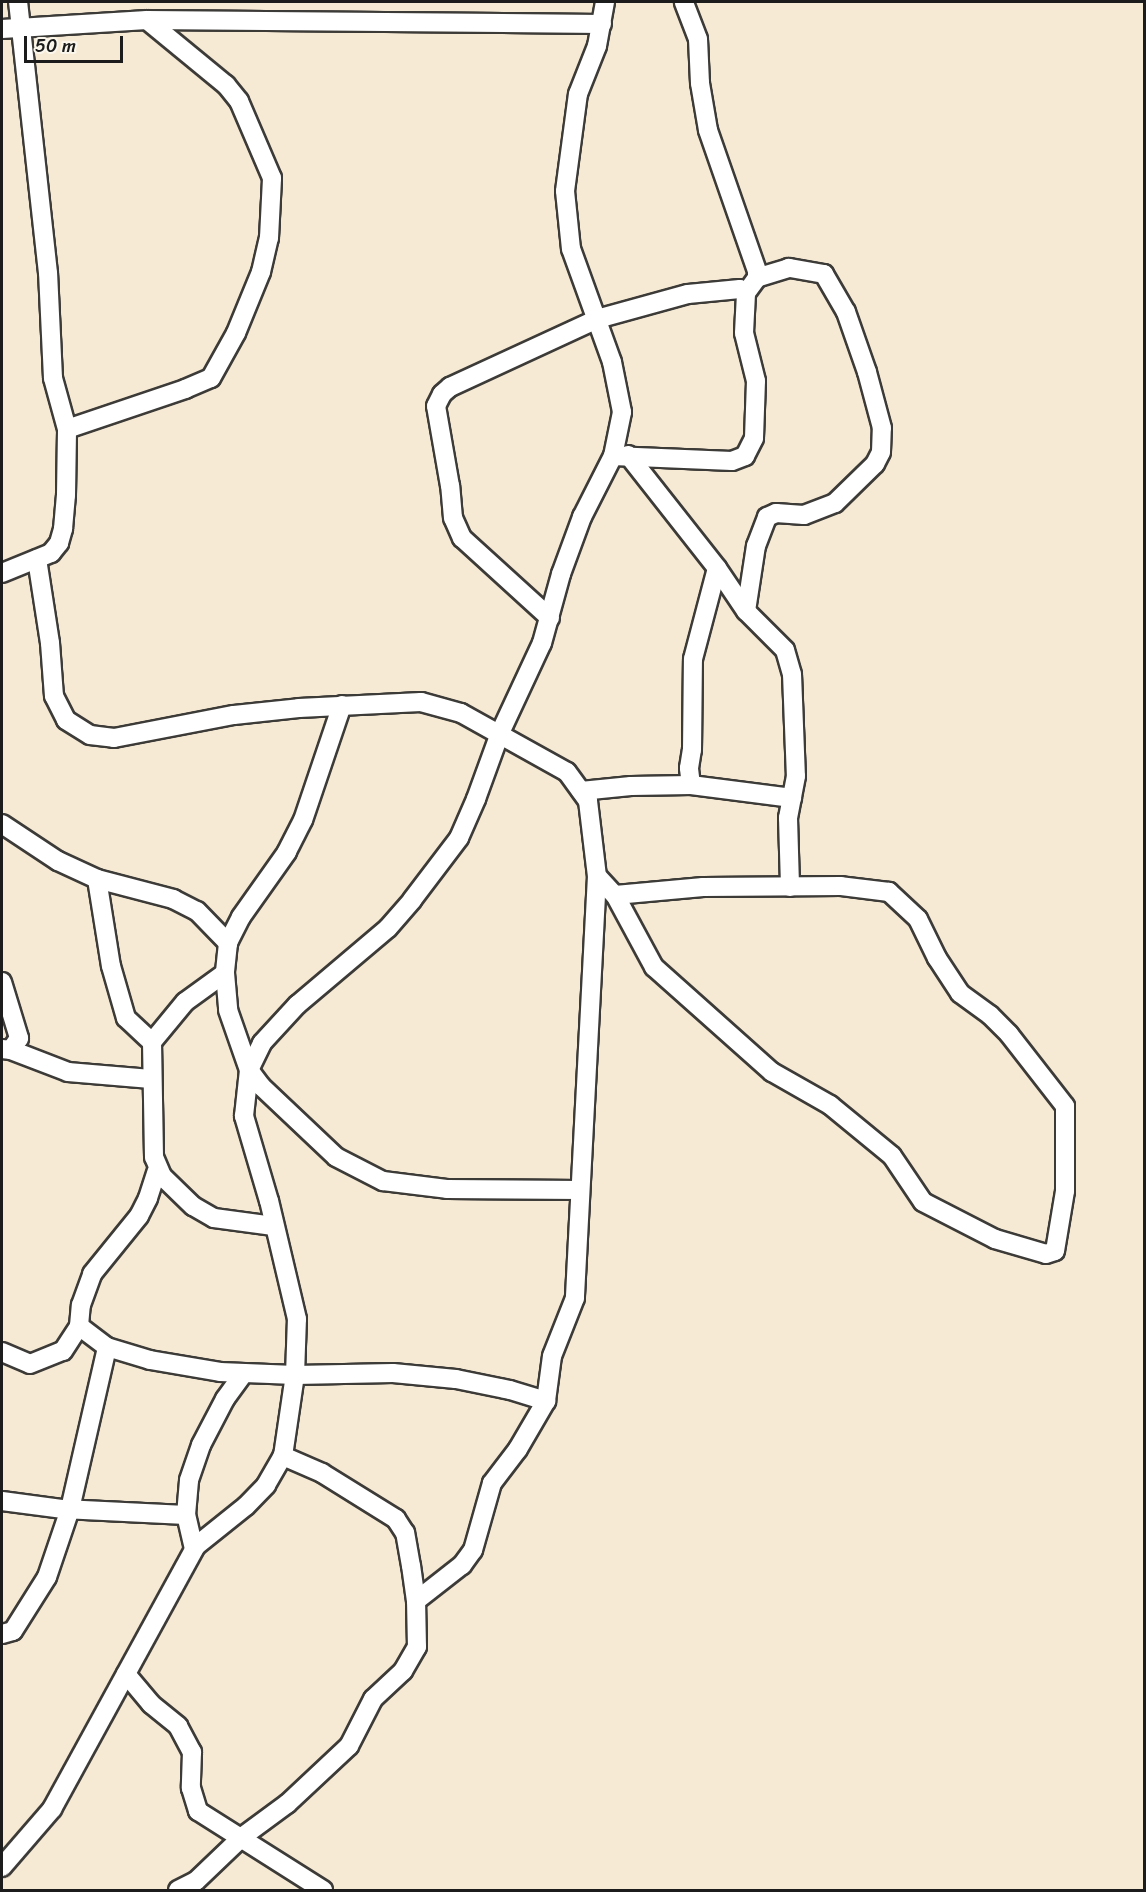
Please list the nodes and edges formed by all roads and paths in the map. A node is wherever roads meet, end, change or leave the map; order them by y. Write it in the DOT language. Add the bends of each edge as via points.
graph roads {
  1 [pos="18,2"];
  2 [pos="605,2"];
  3 [pos="684,2"];
  4 [pos="147,20"];
  5 [pos="603,24"];
  6 [pos="22,27"];
  7 [pos="2,29"];
  8 [pos="752,286"];
  9 [pos="597,319"];
  10 [pos="67,429"];
  11 [pos="621,455"];
  12 [pos="37,559"];
  13 [pos="717,568"];
  14 [pos="2,573"];
  15 [pos="746,611"];
  16 [pos="550,618"];
  17 [pos="342,705"];
  18 [pos="500,733"];
  19 [pos="691,785"];
  20 [pos="581,791"];
  21 [pos="792,798"];
  22 [pos="2,824"];
  23 [pos="597,876"];
  24 [pos="97,879"];
  25 [pos="790,887"];
  26 [pos="615,895"];
  27 [pos="228,943"];
  28 [pos="225,973"];
  29 [pos="2,982"];
  30 [pos="152,1042"];
  31 [pos="6,1049"];
  32 [pos="249,1070"];
  33 [pos="151,1079"];
  34 [pos="157,1171"];
  35 [pos="580,1190"];
  36 [pos="273,1226"];
  37 [pos="79,1326"];
  38 [pos="107,1347"];
  39 [pos="2,1352"];
  40 [pos="244,1373"];
  41 [pos="295,1375"];
  42 [pos="546,1401"];
  43 [pos="284,1456"];
  44 [pos="2,1501"];
  45 [pos="70,1509"];
  46 [pos="186,1515"];
  47 [pos="194,1549"];
  48 [pos="416,1601"];
  49 [pos="2,1634"];
  50 [pos="126,1674"];
  51 [pos="242,1837"];
  52 [pos="2,1868"];
  53 [pos="178,1890"];
  54 [pos="323,1890"];
  1 -- 6 [label="street"];
  2 -- 5 [label="street"];
  3 -- 8 [label="street" via="698,39 708,130 750,248"];
  4 -- 5 [label="street"];
  4 -- 6 [label="street"];
  4 -- 10 [label="street" via="226,85 239,101 272,178 269,238 261,272 236,333 211,378"];
  5 -- 9 [label="street" via="578,94 565,191 571,249"];
  6 -- 7 [label="street"];
  6 -- 10 [label="street" via="48,273 53,378"];
  8 -- 9 [label="street" via="688,294"];
  8 -- 11 [label="street" via="744,333 756,381 756,398 754,438 745,456 732,462 714,462"];
  8 -- 15 [label="street" via="789,268 824,274 846,312 882,428 881,452 875,464 835,503 804,515 776,513 767,517 756,546"];
  9 -- 11 [label="street" via="612,362 622,412"];
  9 -- 16 [label="street" via="450,387 436,406 453,518 462,538"];
  10 -- 12 [label="street" via="63,529 51,553"];
  11 -- 13 [label="street"];
  11 -- 16 [label="street" via="582,517"];
  12 -- 14 [label="street"];
  12 -- 17 [label="street" via="54,696 66,720 90,735 114,738 234,715"];
  13 -- 15 [label="street"];
  13 -- 19 [label="street" via="693,659"];
  15 -- 21 [label="street" via="784,650 792,674 796,776"];
  16 -- 18 [label="street" via="542,644"];
  17 -- 18 [label="street" via="421,702 460,713"];
  17 -- 27 [label="street" via="303,820"];
  18 -- 20 [label="street" via="567,772"];
  18 -- 32 [label="street" via="459,838 437,869 388,928 297,1005 262,1043"];
  19 -- 20 [label="street"];
  19 -- 21 [label="street"];
  20 -- 23 [label="street" via="588,801"];
  21 -- 25 [label="street" via="788,818"];
  22 -- 24 [label="street" via="58,861"];
  23 -- 26 [label="street"];
  23 -- 35 [label="street"];
  24 -- 27 [label="street" via="173,899 198,911"];
  24 -- 30 [label="street" via="111,966 126,1018"];
  25 -- 26 [label="street" via="703,887"];
  25 -- 26 [label="street" via="841,886 889,892 918,920 960,993 1009,1034 1038,1075 1054,1089 1065,1106 1066,1143 1065,1191 1055,1251 1046,1254 995,1239 923,1202 892,1156 830,1105 772,1072 654,967"];
  27 -- 28 [label="street"];
  28 -- 30 [label="street" via="185,1002"];
  28 -- 32 [label="street" via="228,1010"];
  29 -- 31 [label="street" via="19,1038 16,1047"];
  30 -- 33 [label="street"];
  31 -- 33 [label="street" via="68,1072"];
  32 -- 35 [label="street" via="336,1157 383,1181 447,1189"];
  32 -- 36 [label="street" via="244,1116"];
  33 -- 34 [label="street"];
  34 -- 36 [label="street" via="193,1206 214,1218"];
  34 -- 37 [label="street" via="138,1216 92,1274 81,1305"];
  35 -- 42 [label="street" via="578,1282 552,1356"];
  36 -- 41 [label="street" via="297,1319"];
  37 -- 38 [label="street"];
  37 -- 39 [label="street" via="63,1351 30,1364"];
  38 -- 40 [label="street" via="150,1360"];
  38 -- 45 [label="street"];
  40 -- 41 [label="street"];
  40 -- 46 [label="street" via="201,1445 189,1480"];
  41 -- 42 [label="street" via="393,1373 456,1379"];
  41 -- 43 [label="street"];
  42 -- 48 [label="street" via="518,1449 492,1483 472,1550 462,1565"];
  43 -- 47 [label="street" via="266,1485 246,1506"];
  43 -- 48 [label="street" via="322,1473 396,1519 405,1533"];
  44 -- 45 [label="street"];
  45 -- 46 [label="street"];
  45 -- 49 [label="street" via="34,1601 13,1631"];
  46 -- 47 [label="street"];
  47 -- 50 [label="street"];
  48 -- 51 [label="street" via="417,1647 404,1671 373,1699 349,1746 287,1804"];
  50 -- 51 [label="street" via="151,1704 178,1726 192,1752 191,1788 198,1811"];
  50 -- 52 [label="street" via="52,1809"];
  51 -- 53 [label="street" via="196,1881"];
  51 -- 54 [label="street"];
}
